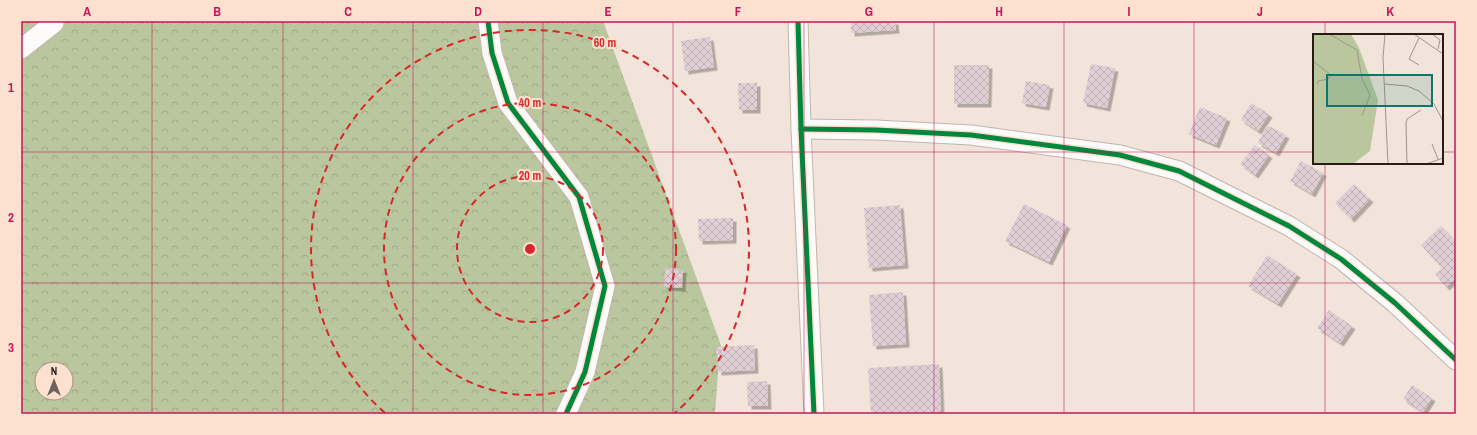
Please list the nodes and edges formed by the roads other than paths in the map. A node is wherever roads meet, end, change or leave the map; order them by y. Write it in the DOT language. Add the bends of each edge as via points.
graph roads {
  1 [pos="54,21"];
  2 [pos="488,21"];
  3 [pos="798,21"];
  4 [pos="21,49"];
  5 [pos="801,129"];
  6 [pos="1456,360"];
  7 [pos="566,414"];
  8 [pos="814,414"];
  1 -- 4 [label="street"];
  2 -- 7 [label="street" via="492,53 508,103 579,197 605,286 585,372"];
  3 -- 5 [label="street"];
  5 -- 6 [label="street" via="971,135 1120,155 1179,171 1288,226 1340,259 1395,303"];
  5 -- 8 [label="street"];
}
